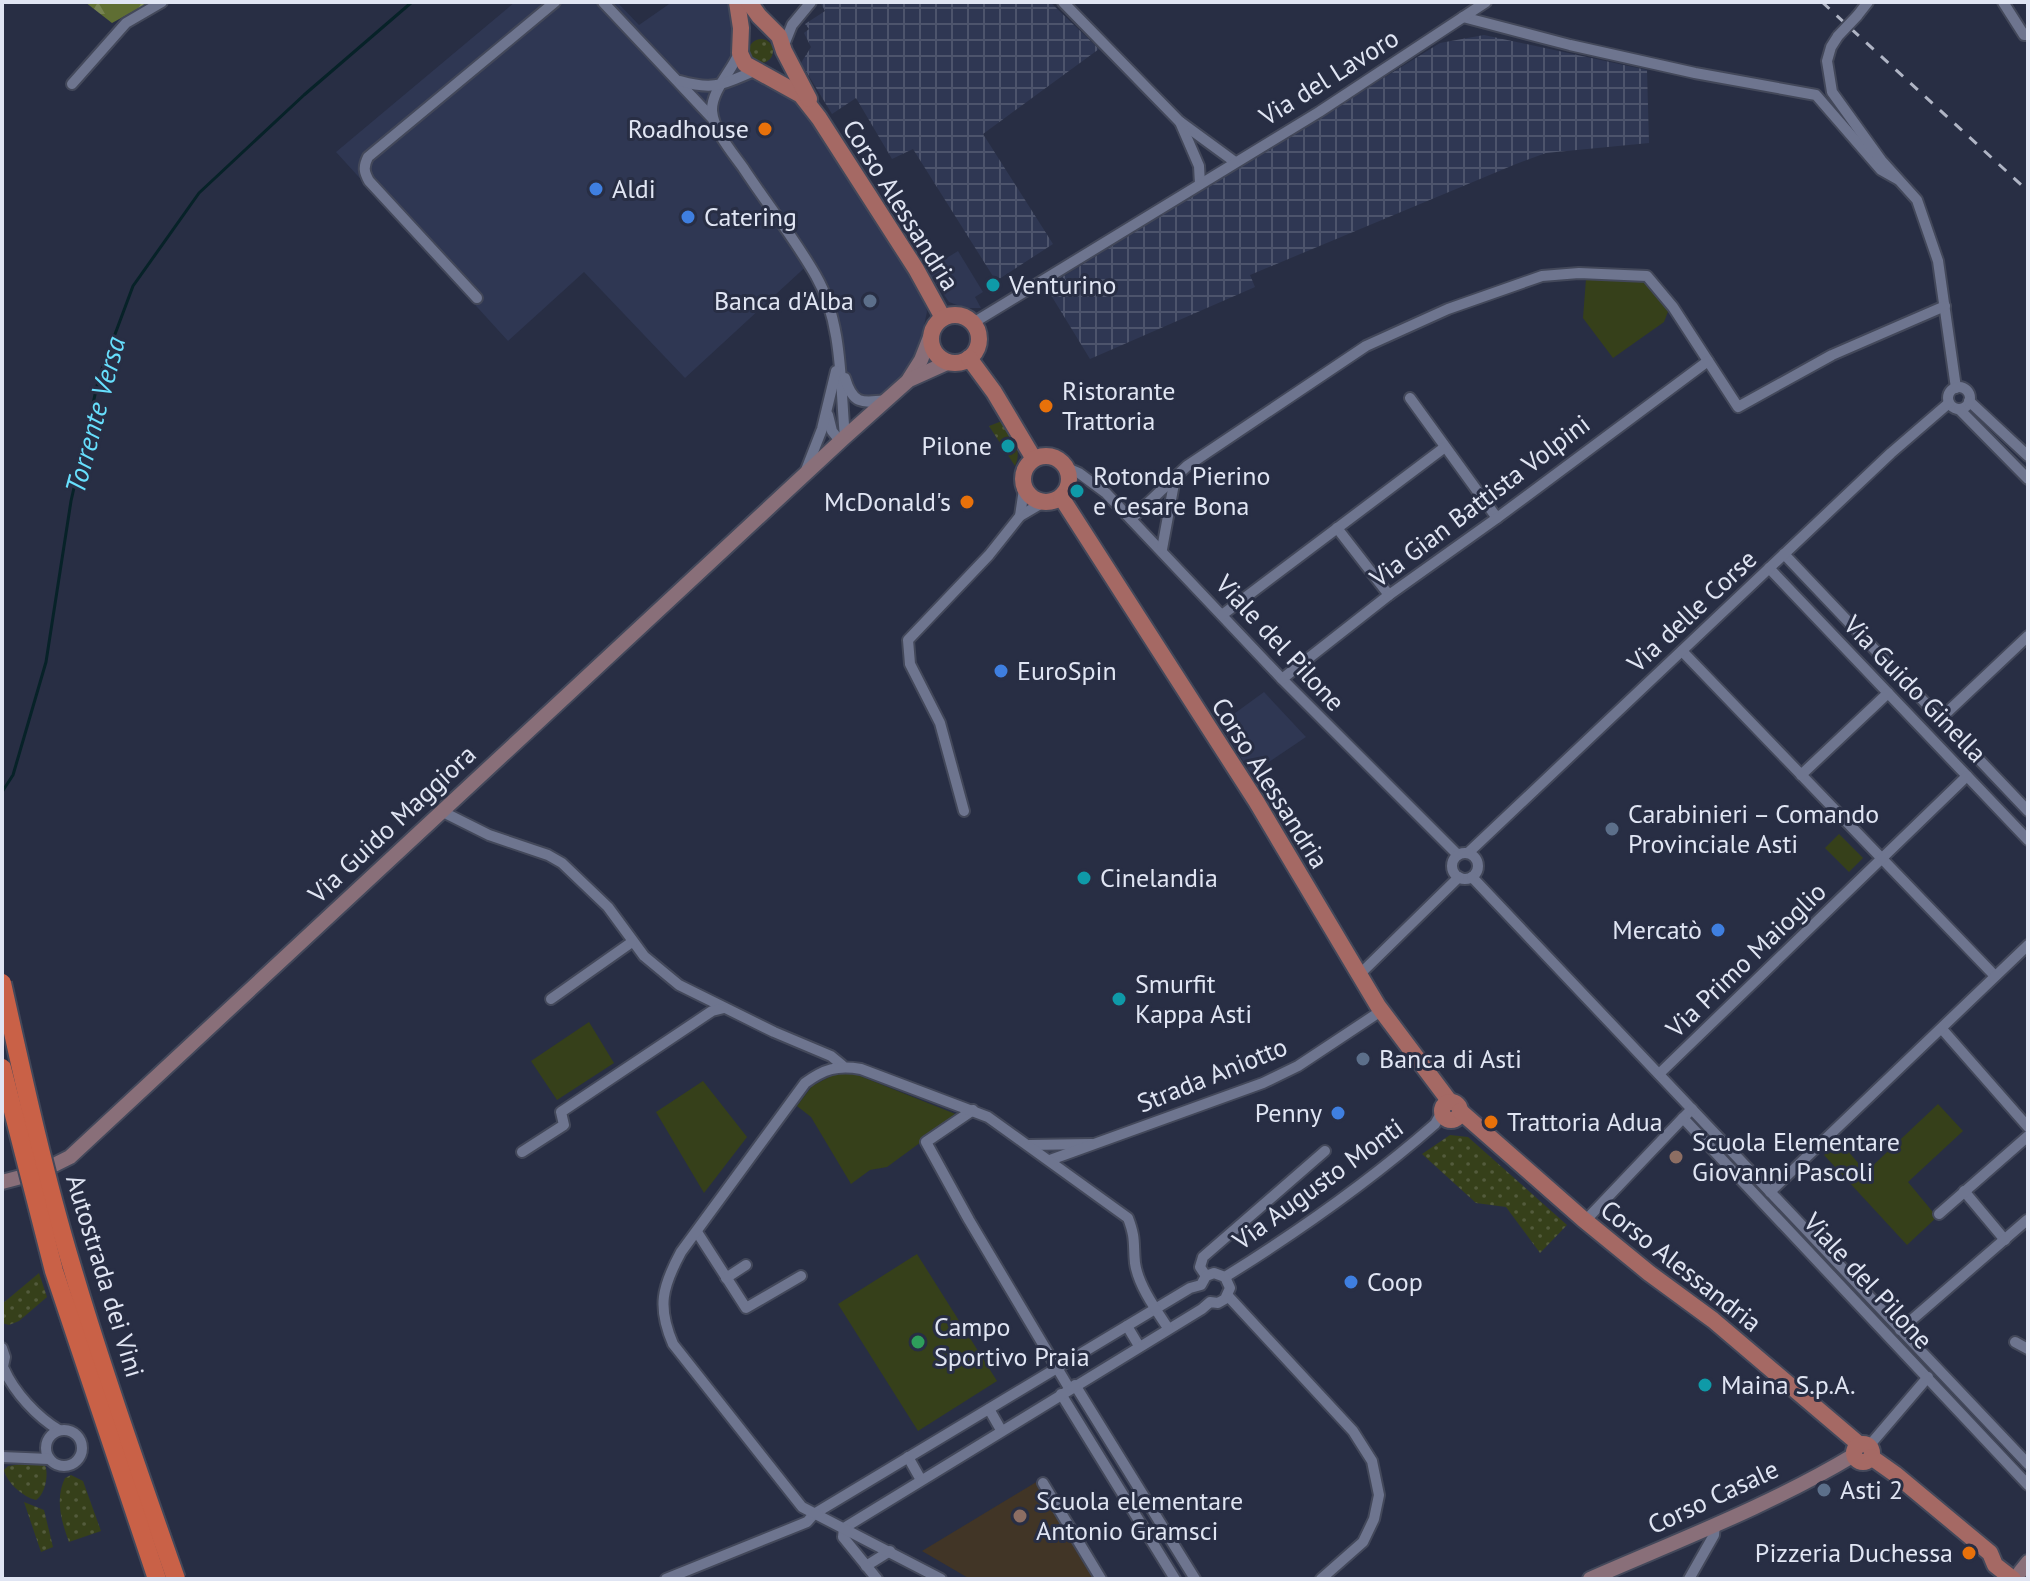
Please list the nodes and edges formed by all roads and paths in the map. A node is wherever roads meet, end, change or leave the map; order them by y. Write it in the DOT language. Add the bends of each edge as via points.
graph roads {
  1 [pos="162,2"];
  2 [pos="555,2"];
  3 [pos="603,2"];
  4 [pos="737,2"];
  5 [pos="749,2"];
  6 [pos="811,2"];
  7 [pos="1063,2"];
  8 [pos="1486,2"];
  9 [pos="1868,2"];
  10 [pos="2003,2"];
  11 [pos="1463,17"];
  12 [pos="2028,35"];
  13 [pos="781,43"];
  14 [pos="741,46"];
  15 [pos="755,71"];
  16 [pos="678,80"];
  17 [pos="72,84"];
  18 [pos="721,86"];
  19 [pos="819,118"];
  20 [pos="714,121"];
  21 [pos="1179,121"];
  22 [pos="1235,162"];
  23 [pos="1897,179"];
  24 [pos="1200,184"];
  25 [pos="477,298"];
  26 [pos="1945,306"];
  27 [pos="943,318"];
  28 [pos="973,323"];
  29 [pos="932,332"];
  30 [pos="838,357"];
  31 [pos="969,358"];
  32 [pos="1708,361"];
  33 [pos="949,362"];
  34 [pos="909,380"];
  35 [pos="1956,388"];
  36 [pos="1410,398"];
  37 [pos="887,400"];
  38 [pos="1969,401"];
  39 [pos="828,405"];
  40 [pos="1954,406"];
  41 [pos="843,439"];
  42 [pos="1445,447"];
  43 [pos="2028,456"];
  44 [pos="1034,459"];
  45 [pos="1065,467"];
  46 [pos="1176,476"];
  47 [pos="802,478"];
  48 [pos="2028,479"];
  49 [pos="1024,489"];
  50 [pos="1061,497"];
  51 [pos="1042,503"];
  52 [pos="1020,516"];
  53 [pos="1497,518"];
  54 [pos="1131,519"];
  55 [pos="1337,528"];
  56 [pos="1162,549"];
  57 [pos="1784,554"];
  58 [pos="1769,568"];
  59 [pos="1389,595"];
  60 [pos="1222,615"];
  61 [pos="2028,636"];
  62 [pos="1682,651"];
  63 [pos="1282,679"];
  64 [pos="1888,693"];
  65 [pos="1940,719"];
  66 [pos="1801,775"];
  67 [pos="1967,776"];
  68 [pos="441,811"];
  69 [pos="964,811"];
  70 [pos="2028,811"];
  71 [pos="2028,840"];
  72 [pos="1463,854"];
  73 [pos="1882,860"];
  74 [pos="1459,877"];
  75 [pos="1472,877"];
  76 [pos="632,942"];
  77 [pos="2028,945"];
  78 [pos="1359,975"];
  79 [pos="1995,976"];
  80 [pos="2,983"];
  81 [pos="551,999"];
  82 [pos="725,1008"];
  83 [pos="1381,1011"];
  84 [pos="1942,1029"];
  85 [pos="842,1065"];
  86 [pos="2,1068"];
  87 [pos="1659,1074"];
  88 [pos="1692,1109"];
  89 [pos="973,1110"];
  90 [pos="1447,1111"];
  91 [pos="1683,1118"];
  92 [pos="2028,1127"];
  93 [pos="2028,1136"];
  94 [pos="1094,1144"];
  95 [pos="1028,1145"];
  96 [pos="1325,1151"];
  97 [pos="522,1152"];
  98 [pos="1050,1160"];
  99 [pos="2,1182"];
  100 [pos="1964,1191"];
  101 [pos="1770,1192"];
  102 [pos="1939,1214"];
  103 [pos="2027,1220"];
  104 [pos="1585,1221"];
  105 [pos="697,1232"];
  106 [pos="2005,1240"];
  107 [pos="746,1265"];
  108 [pos="801,1276"];
  109 [pos="1225,1277"];
  110 [pos="726,1278"];
  111 [pos="1204,1280"];
  112 [pos="1228,1296"];
  113 [pos="1210,1302"];
  114 [pos="1155,1309"];
  115 [pos="1127,1326"];
  116 [pos="1168,1328"];
  117 [pos="1900,1330"];
  118 [pos="2015,1342"];
  119 [pos="1139,1346"];
  120 [pos="2,1348"];
  121 [pos="2028,1349"];
  122 [pos="1056,1368"];
  123 [pos="3,1370"];
  124 [pos="1928,1377"];
  125 [pos="2,1383"];
  126 [pos="1068,1389"];
  127 [pos="989,1409"];
  128 [pos="59,1430"];
  129 [pos="1001,1430"];
  130 [pos="47,1442"];
  131 [pos="1863,1451"];
  132 [pos="2,1457"];
  133 [pos="24,1457"];
  134 [pos="908,1457"];
  135 [pos="49,1459"];
  136 [pos="2028,1464"];
  137 [pos="921,1480"];
  138 [pos="1043,1483"];
  139 [pos="2028,1485"];
  140 [pos="814,1514"];
  141 [pos="1715,1525"];
  142 [pos="844,1528"];
  143 [pos="890,1551"];
  144 [pos="866,1566"];
  145 [pos="2022,1573"];
  146 [pos="157,1579"];
  147 [pos="176,1579"];
  148 [pos="666,1579"];
  149 [pos="877,1579"];
  150 [pos="941,1579"];
  151 [pos="1101,1579"];
  152 [pos="1175,1579"];
  153 [pos="1195,1579"];
  154 [pos="1321,1579"];
  155 [pos="1590,1579"];
  156 [pos="1689,1579"];
  1 -- 17 [label="street" via="126,23"];
  2 -- 25 [label="street" via="368,157 364,169 369,181"];
  3 -- 16 [label="street, Via Guido Maggiora"];
  4 -- 14 [label="main road, Corso Alessandria"];
  5 -- 13 [label="main road, Corso Alessandria"];
  6 -- 13 [label="street"];
  7 -- 21 [label="street"];
  8 -- 11 [label="street, Via del Lavoro"];
  9 -- 23 [label="street, bridge" via="1838,36 1827,61 1832,92"];
  10 -- 12 [label="street"];
  11 -- 22 [label="street, Via del Lavoro"];
  11 -- 23 [label="street" via="1695,73 1816,95 1881,170"];
  13 -- 14 [label="main road" via="763,27 745,35"];
  13 -- 15 [label="main road" via="776,68"];
  13 -- 19 [label="main road, Corso Alessandria"];
  14 -- 15 [label="main road, Corso Alessandria" via="745,64"];
  14 -- 18 [label="street"];
  15 -- 18 [label="street"];
  15 -- 19 [label="main road, Corso Alessandria" via="801,95"];
  16 -- 18 [label="street"];
  16 -- 20 [label="street, Via Guido Maggiora"];
  18 -- 20 [label="street" via="713,98"];
  19 -- 27 [label="main road, Corso Alessandria"];
  20 -- 30 [label="street, Via Guido Maggiora" via="816,276"];
  21 -- 22 [label="street"];
  21 -- 24 [label="street" via="1199,166"];
  22 -- 24 [label="street, Via del Lavoro"];
  23 -- 26 [label="street" via="1917,200 1938,261"];
  24 -- 28 [label="street, Via del Lavoro"];
  26 -- 32 [label="street" via="1832,355 1738,407"];
  26 -- 35 [label="street"];
  27 -- 28 [label="main road, Corso Alessandria" via="962,316"];
  27 -- 29 [label="main road, Corso Alessandria"];
  28 -- 31 [label="main road" via="979,338"];
  29 -- 33 [label="main road, Corso Alessandria" via="933,347"];
  29 -- 34 [label="street, Via Guido Maggiora"];
  30 -- 37 [label="street, Via Guido Maggiora" via="854,398"];
  30 -- 39 [label="street, Via Guido Maggiora"];
  30 -- 41 [label="street, Via Guido Maggiora"];
  31 -- 33 [label="main road"];
  31 -- 44 [label="main road"];
  32 -- 46 [label="street" via="1647,276 1542,276 1448,309 1366,346"];
  32 -- 53 [label="street, Via Gian Battista Volpini"];
  33 -- 34 [label="street, Via Guido Maggiora"];
  34 -- 37 [label="street, Via Guido Maggiora"];
  35 -- 38 [label="street" via="1966,391"];
  35 -- 40 [label="street" via="1949,394"];
  36 -- 42 [label="street"];
  37 -- 41 [label="street, Via Guido Maggiora"];
  38 -- 40 [label="street" via="1966,407"];
  38 -- 43 [label="street"];
  39 -- 41 [label="street" via="832,431"];
  39 -- 47 [label="street, Via Guido Maggiora"];
  40 -- 48 [label="street"];
  40 -- 57 [label="street, Via delle Corse" via="1910,435"];
  41 -- 47 [label="street, Via Guido Maggiora"];
  42 -- 53 [label="street"];
  42 -- 55 [label="street"];
  44 -- 45 [label="main road" via="1048,456"];
  44 -- 49 [label="main road" via="1025,469"];
  45 -- 50 [label="main road" via="1069,480"];
  45 -- 54 [label="street, Viale del Pilone" via="1106,493"];
  46 -- 54 [label="street"];
  46 -- 56 [label="street"];
  47 -- 68 [label="street, Via Guido Maggiora"];
  49 -- 51 [label="main road"];
  49 -- 52 [label="street"];
  50 -- 51 [label="main road"];
  50 -- 78 [label="main road, Corso Alessandria" via="1256,801"];
  51 -- 52 [label="street"];
  52 -- 69 [label="street" via="908,640 910,664 940,723"];
  53 -- 59 [label="street, Via Gian Battista Volpini"];
  54 -- 56 [label="street, Viale del Pilone"];
  55 -- 59 [label="street"];
  55 -- 60 [label="street"];
  56 -- 60 [label="street, Viale del Pilone"];
  57 -- 58 [label="street, Via delle Corse"];
  57 -- 65 [label="street, Via Guido Ginella"];
  58 -- 62 [label="street, Via delle Corse"];
  58 -- 64 [label="street, Via Guido Ginella"];
  59 -- 63 [label="street, Via Gian Battista Volpini"];
  60 -- 63 [label="street, Viale del Pilone"];
  61 -- 65 [label="street, Via Guido Ginella"];
  62 -- 66 [label="street"];
  62 -- 72 [label="street, Via delle Corse"];
  63 -- 72 [label="street, Viale del Pilone"];
  64 -- 66 [label="street"];
  64 -- 67 [label="street, Via Guido Ginella"];
  65 -- 70 [label="street, Via Guido Ginella"];
  66 -- 73 [label="street"];
  67 -- 71 [label="street, Via Guido Ginella"];
  67 -- 73 [label="street, Via Primo Maioglio"];
  68 -- 76 [label="street" via="562,863 608,907"];
  68 -- 99 [label="street, Via Guido Maggiora" via="70,1157"];
  72 -- 74 [label="street" via="1452,866"];
  72 -- 75 [label="street" via="1478,861"];
  73 -- 79 [label="street"];
  73 -- 87 [label="street, Via Primo Maioglio"];
  74 -- 75 [label="street"];
  74 -- 78 [label="street"];
  75 -- 87 [label="street, Viale del Pilone"];
  76 -- 81 [label="street"];
  76 -- 82 [label="street" via="679,985"];
  77 -- 79 [label="street"];
  78 -- 83 [label="main road, Corso Alessandria"];
  79 -- 84 [label="street"];
  80 -- 147 [label="highway, Autostrada dei Vini, bridge" via="71,1265"];
  82 -- 85 [label="street"];
  82 -- 97 [label="street" via="712,1011 561,1112 564,1125"];
  83 -- 90 [label="main road, Corso Alessandria"];
  83 -- 94 [label="street, Strada Aniotto" via="1263,1083"];
  84 -- 92 [label="street"];
  84 -- 101 [label="street"];
  85 -- 89 [label="street"];
  85 -- 105 [label="street" via="805,1083"];
  86 -- 146 [label="highway, Autostrada dei Vini, bridge" via="54,1271"];
  87 -- 88 [label="street, Viale del Pilone"];
  88 -- 91 [label="street"];
  88 -- 101 [label="street, Viale del Pilone"];
  89 -- 95 [label="street"];
  89 -- 122 [label="street" via="926,1142"];
  90 -- 104 [label="main road, Corso Alessandria" via="1474,1124"];
  90 -- 109 [label="street, Via Augusto Monti" via="1344,1197"];
  91 -- 104 [label="street"];
  91 -- 124 [label="street, Viale del Pilone"];
  93 -- 100 [label="street"];
  94 -- 95 [label="street, Strada Aniotto"];
  94 -- 98 [label="street, Strada Aniotto"];
  95 -- 98 [label="street"];
  96 -- 111 [label="street, Via Augusto Monti" via="1203,1257"];
  98 -- 114 [label="street" via="1128,1218 1135,1237 1135,1266"];
  100 -- 102 [label="street"];
  100 -- 106 [label="street"];
  101 -- 117 [label="street, Viale del Pilone"];
  103 -- 106 [label="street"];
  104 -- 131 [label="main road, Corso Alessandria" via="1713,1320"];
  105 -- 110 [label="street"];
  105 -- 140 [label="street" via="669,1276 663,1298 664,1322 673,1344 796,1501"];
  106 -- 117 [label="street"];
  107 -- 110 [label="street"];
  108 -- 110 [label="street" via="748,1309"];
  109 -- 111 [label="street, Via Augusto Monti" via="1214,1273"];
  109 -- 112 [label="street, Via Augusto Monti"];
  111 -- 113 [label="street" via="1202,1295"];
  111 -- 114 [label="street, Via Augusto Monti"];
  112 -- 113 [label="street"];
  112 -- 154 [label="street" via="1353,1431 1372,1461 1379,1495 1374,1519 1363,1542"];
  113 -- 116 [label="street"];
  114 -- 115 [label="street, Via Augusto Monti"];
  114 -- 116 [label="street"];
  115 -- 119 [label="street"];
  115 -- 122 [label="street, Via Augusto Monti"];
  116 -- 119 [label="street"];
  117 -- 136 [label="street, Viale del Pilone"];
  118 -- 121 [label="street"];
  119 -- 126 [label="street"];
  120 -- 123 [label="street"];
  122 -- 126 [label="street"];
  122 -- 127 [label="street, Via Augusto Monti"];
  123 -- 128 [label="street" via="40,1417"];
  124 -- 131 [label="street"];
  124 -- 139 [label="street, Viale del Pilone"];
  125 -- 130 [label="street" via="36,1420"];
  126 -- 129 [label="street"];
  126 -- 152 [label="street"];
  126 -- 153 [label="street"];
  127 -- 129 [label="street"];
  127 -- 134 [label="street, Via Augusto Monti"];
  128 -- 130 [label="street"];
  128 -- 135 [label="street" via="78,1436 81,1453 65,1466"];
  129 -- 137 [label="street"];
  130 -- 133 [label="street"];
  130 -- 135 [label="street"];
  131 -- 141 [label="street, Corso Casale"];
  131 -- 145 [label="main road, Corso Alessandria" via="1990,1553 1995,1565"];
  132 -- 133 [label="street"];
  133 -- 135 [label="street"];
  134 -- 137 [label="street"];
  134 -- 140 [label="street, Via Augusto Monti"];
  137 -- 142 [label="street"];
  138 -- 151 [label="street"];
  140 -- 142 [label="street"];
  140 -- 148 [label="street, Via Augusto Monti" via="794,1528"];
  141 -- 155 [label="street, Corso Casale"];
  141 -- 156 [label="street"];
  142 -- 143 [label="street"];
  142 -- 144 [label="street" via="843,1537"];
  143 -- 144 [label="street"];
  143 -- 150 [label="street"];
  144 -- 149 [label="street"];
}
